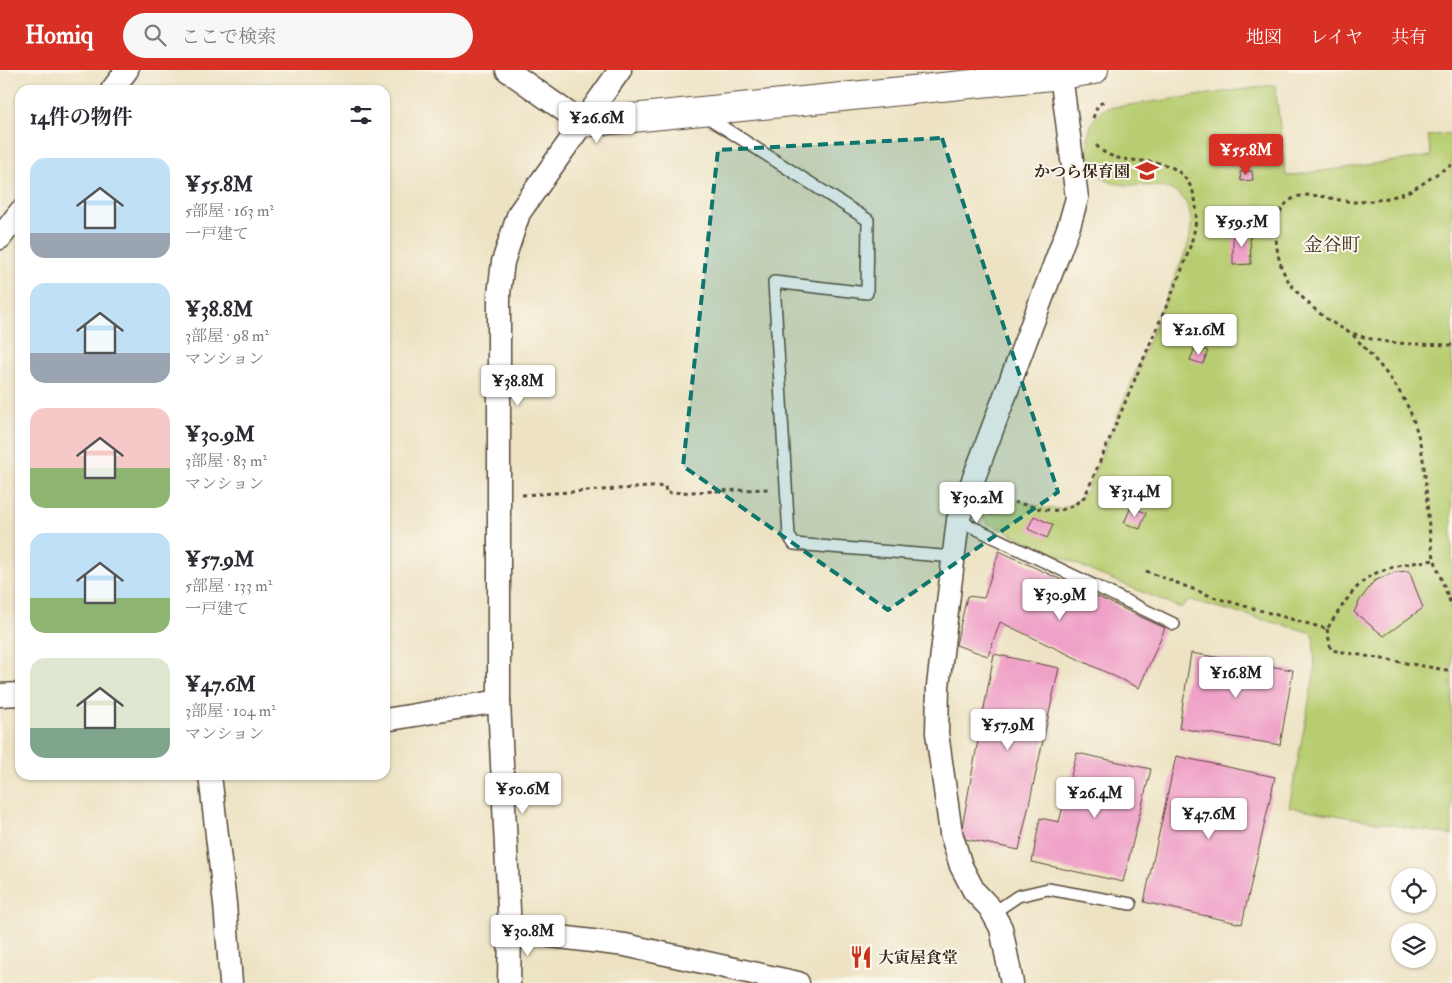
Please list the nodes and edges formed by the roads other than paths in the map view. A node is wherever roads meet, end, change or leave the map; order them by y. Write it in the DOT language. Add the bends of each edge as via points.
graph roads {
  1 [pos="127,70"];
  2 [pos="507,70"];
  3 [pos="620,70"];
  4 [pos="1094,70"];
  5 [pos="1061,75"];
  6 [pos="116,85"];
  7 [pos="700,113"];
  8 [pos="582,124"];
  9 [pos="15,218"];
  10 [pos="0,238"];
  11 [pos="958,520"];
  12 [pos="954,557"];
  13 [pos="1174,624"];
  14 [pos="15,694"];
  15 [pos="0,695"];
  16 [pos="499,701"];
  17 [pos="390,719"];
  18 [pos="211,780"];
  19 [pos="1131,904"];
  20 [pos="993,913"];
  21 [pos="510,931"];
  22 [pos="231,983"];
  23 [pos="509,983"];
  24 [pos="798,983"];
  25 [pos="1012,983"];
  1 -- 6 [label="street"];
  2 -- 8 [label="street"];
  3 -- 8 [label="street"];
  4 -- 5 [label="street"];
  5 -- 7 [label="street"];
  5 -- 11 [label="street" via="1077,198"];
  7 -- 8 [label="street"];
  7 -- 12 [label="lane" via="868,220 867,293 774,282 789,536 794,544"];
  8 -- 16 [label="street" via="520,213 503,262 499,294"];
  9 -- 10 [label="street"];
  11 -- 12 [label="street"];
  11 -- 13 [label="lane"];
  12 -- 20 [label="street" via="938,686 938,741 950,833 974,890"];
  14 -- 15 [label="street"];
  16 -- 17 [label="street"];
  16 -- 21 [label="street"];
  18 -- 22 [label="street"];
  19 -- 20 [label="lane" via="1048,889 1018,896"];
  20 -- 25 [label="street" via="1006,944"];
  21 -- 23 [label="street"];
  21 -- 24 [label="street" via="625,945"];
}
